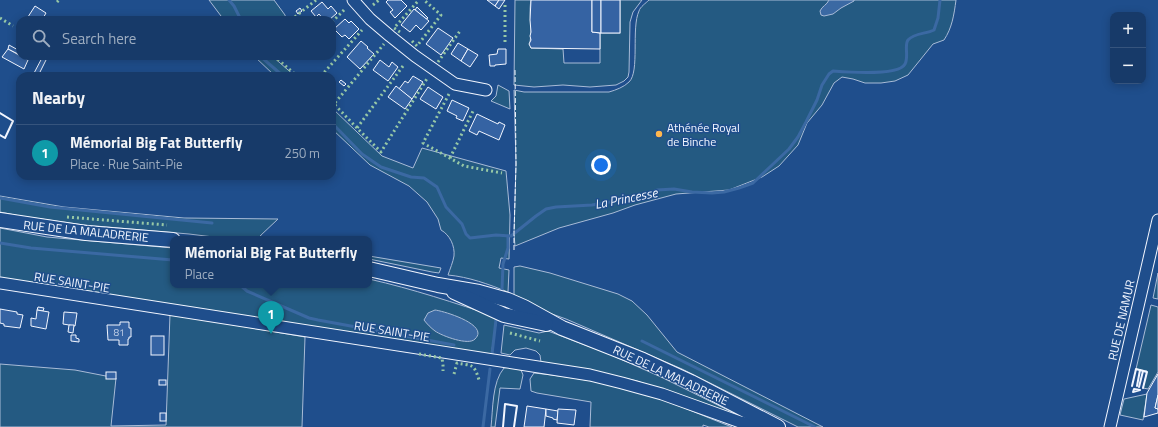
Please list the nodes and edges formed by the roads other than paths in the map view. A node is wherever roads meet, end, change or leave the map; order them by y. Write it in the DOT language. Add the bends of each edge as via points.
graph roads {
  1 [pos="352,0"];
  2 [pos="486,90"];
  3 [pos="0,220"];
  4 [pos="1158,220"];
  5 [pos="170,240"];
  6 [pos="372,270"];
  7 [pos="0,283"];
  8 [pos="776,426"];
  9 [pos="1110,427"];
  1 -- 2 [label="street" via="390,36 455,84"];
  3 -- 5 [label="main road, RUE DE LA MALADRERIE" via="86,233"];
  4 -- 9 [label="street, RUE DE NAMUR"];
  6 -- 8 [label="main road, RUE DE LA MALADRERIE" via="508,300 562,328 691,382"];
  7 -- 8 [label="street, RUE SAINT-PIE" via="590,376 662,394 740,422"];
}
